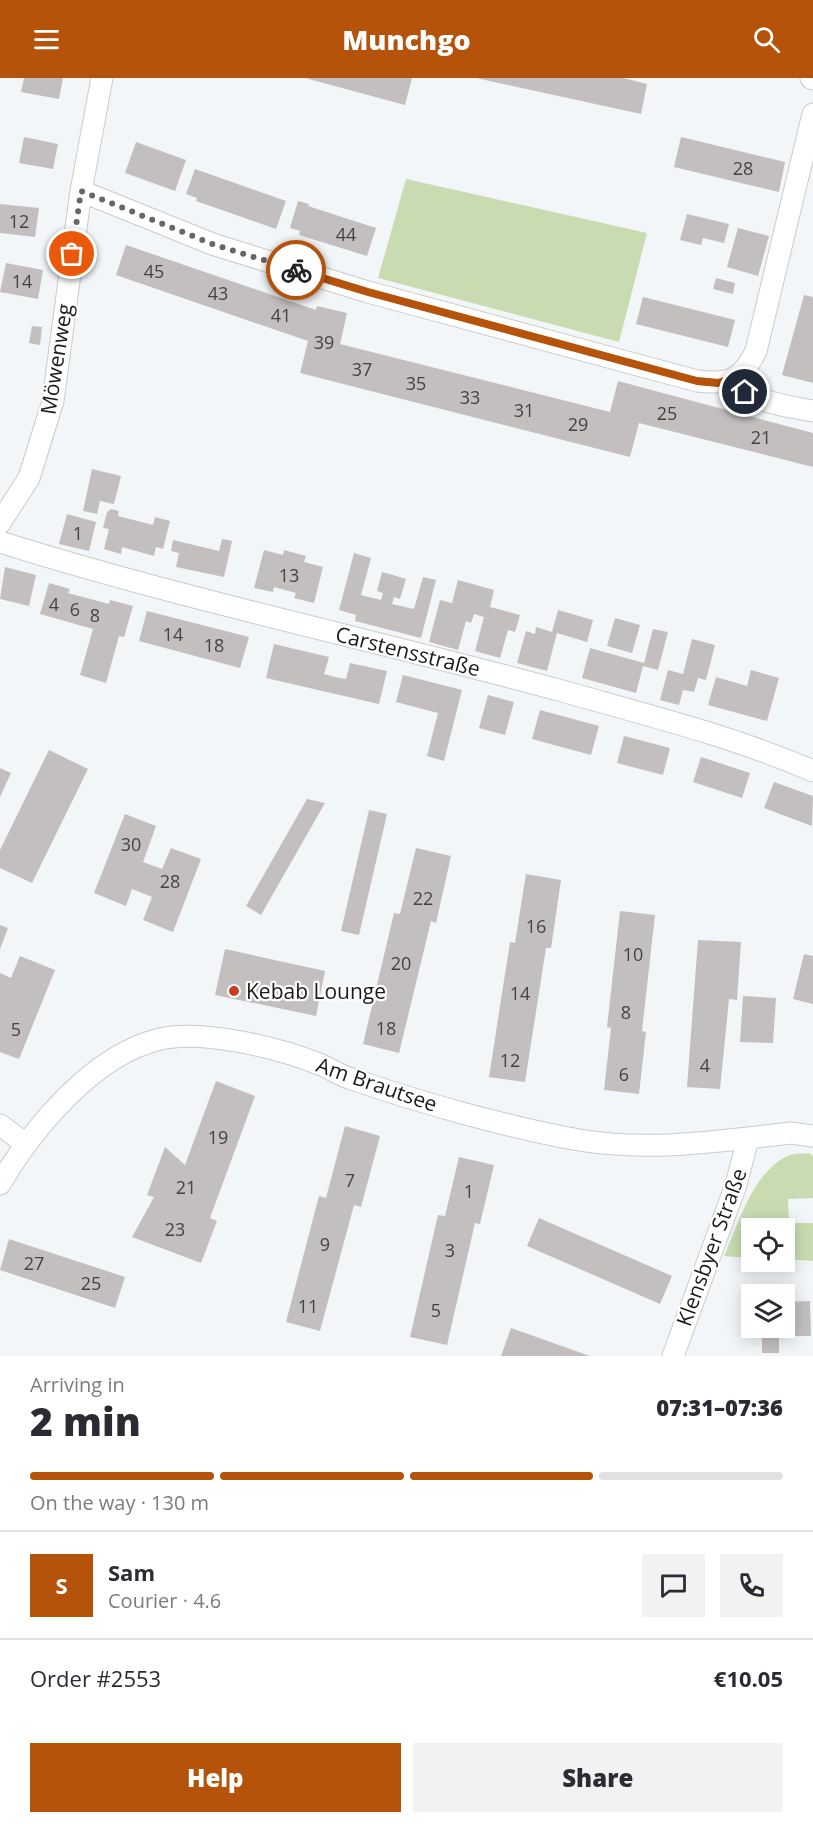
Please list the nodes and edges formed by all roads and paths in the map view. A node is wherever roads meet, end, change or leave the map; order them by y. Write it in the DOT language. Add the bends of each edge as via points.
graph roads {
  1 [pos="102,78"];
  2 [pos="813,114"];
  3 [pos="81,191"];
  4 [pos="735,378"];
  5 [pos="813,411"];
  6 [pos="0,523"];
  7 [pos="0,542"];
  8 [pos="813,771"];
  9 [pos="0,1125"];
  10 [pos="813,1136"];
  11 [pos="748,1138"];
  12 [pos="26,1144"];
  13 [pos="0,1185"];
  14 [pos="673,1356"];
  1 -- 3 [label="street, Möwenweg"];
  2 -- 4 [label="street" via="756,351 747,370"];
  3 -- 4 [label="street" via="215,245 368,292 697,381 718,383"];
  3 -- 6 [label="street, Möwenweg" via="53,401 29,478"];
  4 -- 5 [label="street" via="745,392 760,400"];
  7 -- 8 [label="street, Carstensstraße" via="97,572 699,729"];
  9 -- 12 [label="street"];
  10 -- 11 [label="street, Am Brautsee" via="790,1133"];
  11 -- 12 [label="street, Am Brautsee" via="646,1146 579,1140 465,1113 360,1082 286,1054 193,1035 137,1046 75,1086"];
  11 -- 14 [label="street, Klensbyer Straße" via="736,1185"];
  12 -- 13 [label="street, Am Brautsee"];
}
